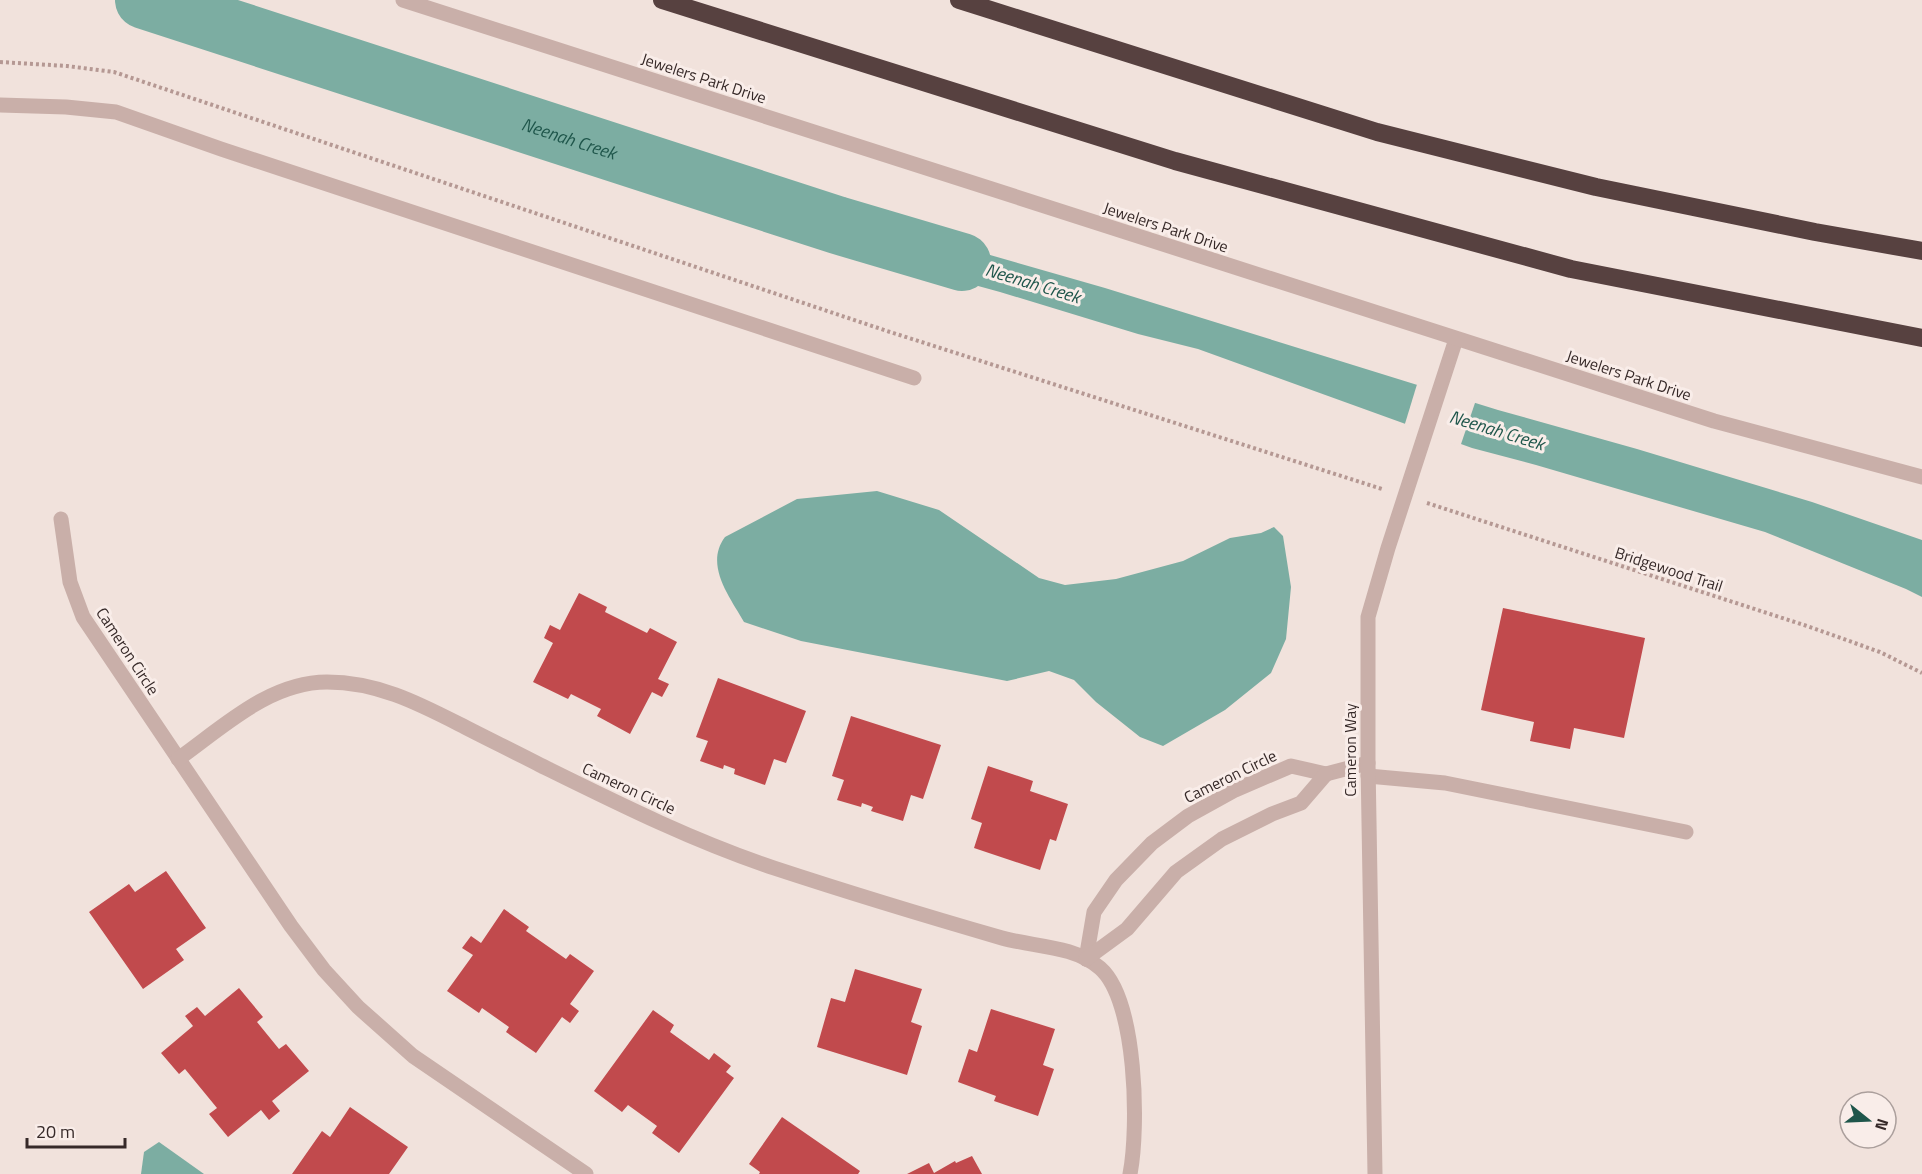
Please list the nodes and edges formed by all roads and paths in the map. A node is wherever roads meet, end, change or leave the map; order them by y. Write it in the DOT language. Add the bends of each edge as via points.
graph roads {
  1 [pos="403,0"];
  2 [pos="662,0"];
  3 [pos="959,0"];
  4 [pos="0,62"];
  5 [pos="0,105"];
  6 [pos="1922,251"];
  7 [pos="1922,338"];
  8 [pos="1456,339"];
  9 [pos="914,378"];
  10 [pos="1922,477"];
  11 [pos="1405,496"];
  12 [pos="61,519"];
  13 [pos="1922,673"];
  14 [pos="178,759"];
  15 [pos="1368,769"];
  16 [pos="1326,774"];
  17 [pos="1686,832"];
  18 [pos="1086,959"];
  19 [pos="586,1174"];
  20 [pos="1130,1174"];
  21 [pos="1375,1174"];
  1 -- 8 [label="street, Jewelers Park Drive"];
  2 -- 7 [label="highway" via="1175,161 1560,266"];
  3 -- 6 [label="highway" via="1377,132 1596,187"];
  4 -- 11 [label="path, Bridgewood Trail" via="114,72 886,331"];
  5 -- 9 [label="street" via="116,112"];
  8 -- 10 [label="street, Jewelers Park Drive" via="1714,421"];
  8 -- 11 [label="street, Cameron Way"];
  11 -- 13 [label="path, Bridgewood Trail" via="1804,625 1880,652"];
  11 -- 15 [label="street, Cameron Way" via="1368,617"];
  12 -- 14 [label="street, Cameron Circle" via="70,582 83,616"];
  14 -- 18 [label="street, Cameron Circle" via="263,699 294,687 325,682 368,686 406,698 709,845 994,935 1068,951"];
  14 -- 19 [label="street, Cameron Circle" via="291,926 358,1007 413,1056"];
  15 -- 16 [label="street, Cameron Circle"];
  15 -- 17 [label="street, Cameron Circle"];
  15 -- 21 [label="street, Cameron Way"];
  16 -- 18 [label="street" via="1301,803 1222,839 1176,872 1127,929"];
  16 -- 18 [label="street, Cameron Circle" via="1291,766 1188,816 1152,843 1116,880 1094,912"];
  18 -- 20 [label="street, Cameron Circle" via="1111,982 1125,1015 1134,1110"];
}
